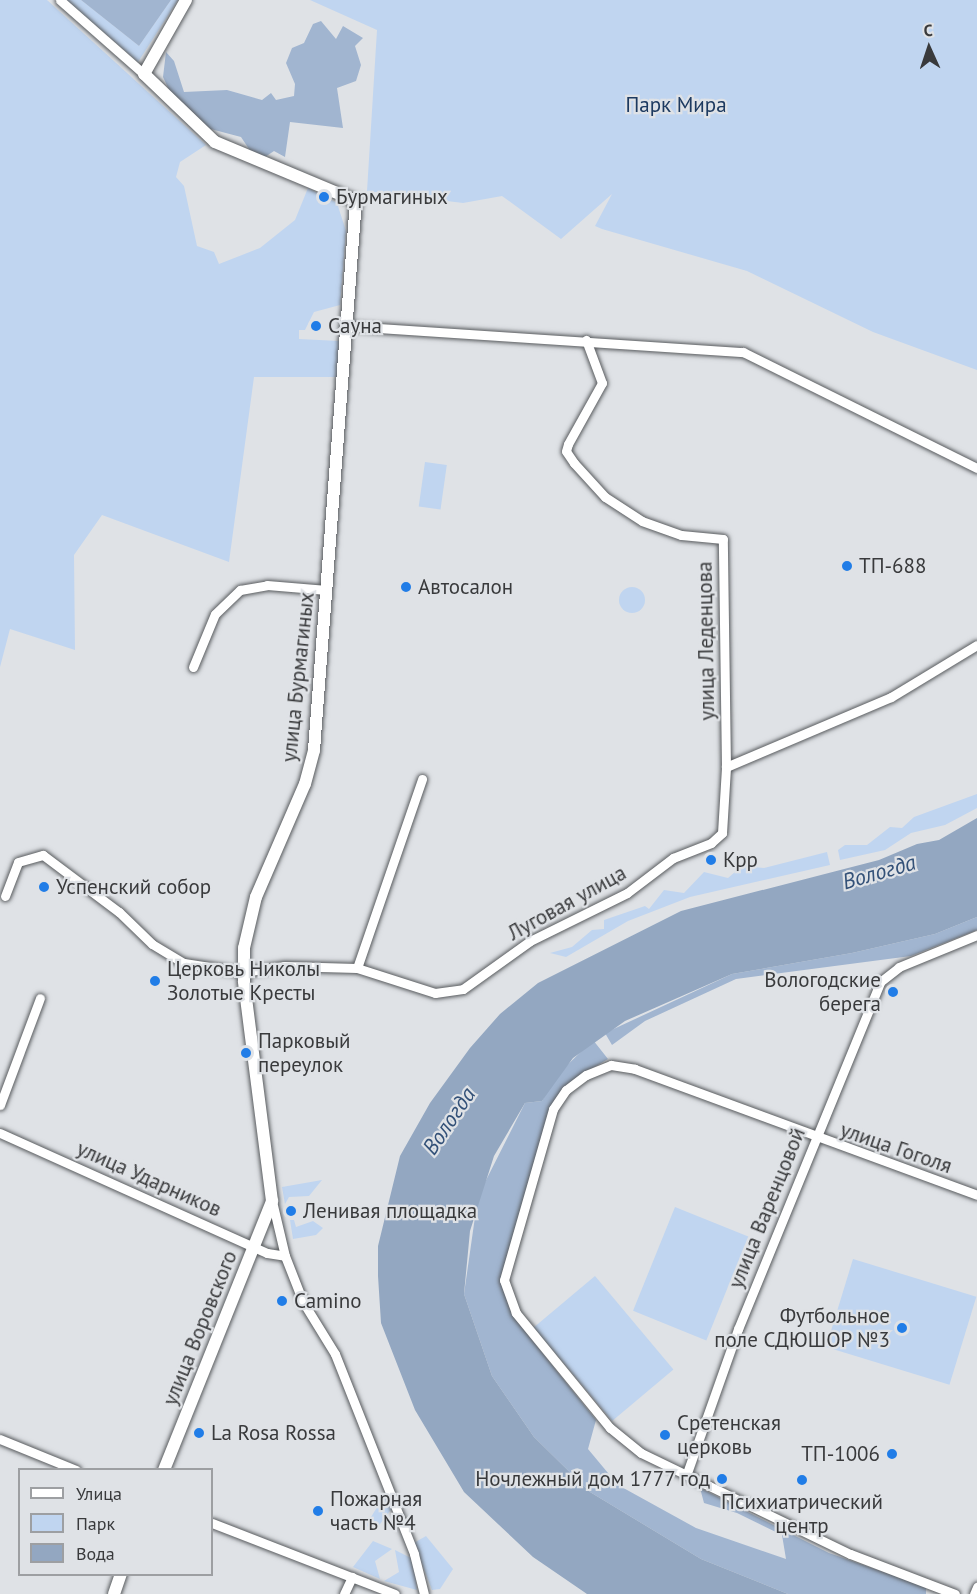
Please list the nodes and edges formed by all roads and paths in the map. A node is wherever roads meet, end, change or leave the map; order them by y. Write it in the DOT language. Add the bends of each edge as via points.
graph roads {
  1 [pos="60,0"];
  2 [pos="186,0"];
  3 [pos="144,74"];
  4 [pos="349,326"];
  5 [pos="586,340"];
  6 [pos="977,468"];
  7 [pos="327,590"];
  8 [pos="977,645"];
  9 [pos="194,667"];
  10 [pos="726,767"];
  11 [pos="422,779"];
  12 [pos="722,833"];
  13 [pos="6,896"];
  14 [pos="977,935"];
  15 [pos="357,968"];
  16 [pos="243,972"];
  17 [pos="40,998"];
  18 [pos="0,1105"];
  19 [pos="0,1133"];
  20 [pos="814,1138"];
  21 [pos="977,1195"];
  22 [pos="272,1201"];
  23 [pos="254,1245"];
  24 [pos="285,1256"];
  25 [pos="0,1439"];
  26 [pos="71,1468"];
  27 [pos="165,1468"];
  28 [pos="687,1473"];
  29 [pos="213,1522"];
  30 [pos="122,1576"];
  31 [pos="352,1577"];
  32 [pos="977,1587"];
  33 [pos="114,1594"];
  34 [pos="344,1594"];
  35 [pos="395,1594"];
  36 [pos="424,1594"];
  37 [pos="955,1594"];
  38 [pos="974,1594"];
  1 -- 3 [label="street"];
  2 -- 3 [label="street"];
  3 -- 4 [label="street, улица Бурмагиных" via="215,142 356,201"];
  4 -- 5 [label="street"];
  4 -- 7 [label="street, улица Бурмагиных"];
  5 -- 6 [label="street" via="743,352"];
  5 -- 10 [label="street, улица Леденцова" via="598,366 601,392 568,444 566,451 574,463 605,496 642,520 681,535 723,539"];
  7 -- 9 [label="street" via="267,585 240,590 215,614"];
  7 -- 16 [label="street, улица Бурмагиных" via="310,766 256,897"];
  8 -- 10 [label="street" via="891,697"];
  10 -- 12 [label="street, улица Леденцова"];
  11 -- 15 [label="street"];
  12 -- 15 [label="street, Луговая улица" via="711,843 673,858 627,893 530,941 463,989 429,992"];
  13 -- 16 [label="street" via="18,862 43,855 168,955 184,963"];
  14 -- 20 [label="street, улица Варенцовой" via="899,967 880,982"];
  15 -- 16 [label="street" via="284,966"];
  16 -- 22 [label="street, улица Бурмагиных"];
  17 -- 18 [label="street"];
  19 -- 23 [label="street, улица Ударников"];
  20 -- 21 [label="street, улица Гоголя"];
  20 -- 28 [label="street, улица Варенцовой" via="738,1329"];
  20 -- 28 [label="street, улица Гоголя" via="635,1069 600,1068 566,1090 553,1109 506,1270 505,1291 516,1313 610,1428 641,1454"];
  22 -- 23 [label="street, улица Воровского"];
  22 -- 24 [label="street, улица Бурмагиных"];
  23 -- 24 [label="street, улица Ударников"];
  23 -- 27 [label="street, улица Воровского"];
  24 -- 36 [label="street, улица Бурмагиных" via="303,1302 335,1354 414,1554"];
  25 -- 26 [label="street"];
  28 -- 37 [label="street, улица Гоголя" via="850,1554"];
  29 -- 31 [label="street"];
  30 -- 33 [label="street"];
  31 -- 34 [label="street"];
  31 -- 35 [label="street"];
  32 -- 38 [label="street"];
}
